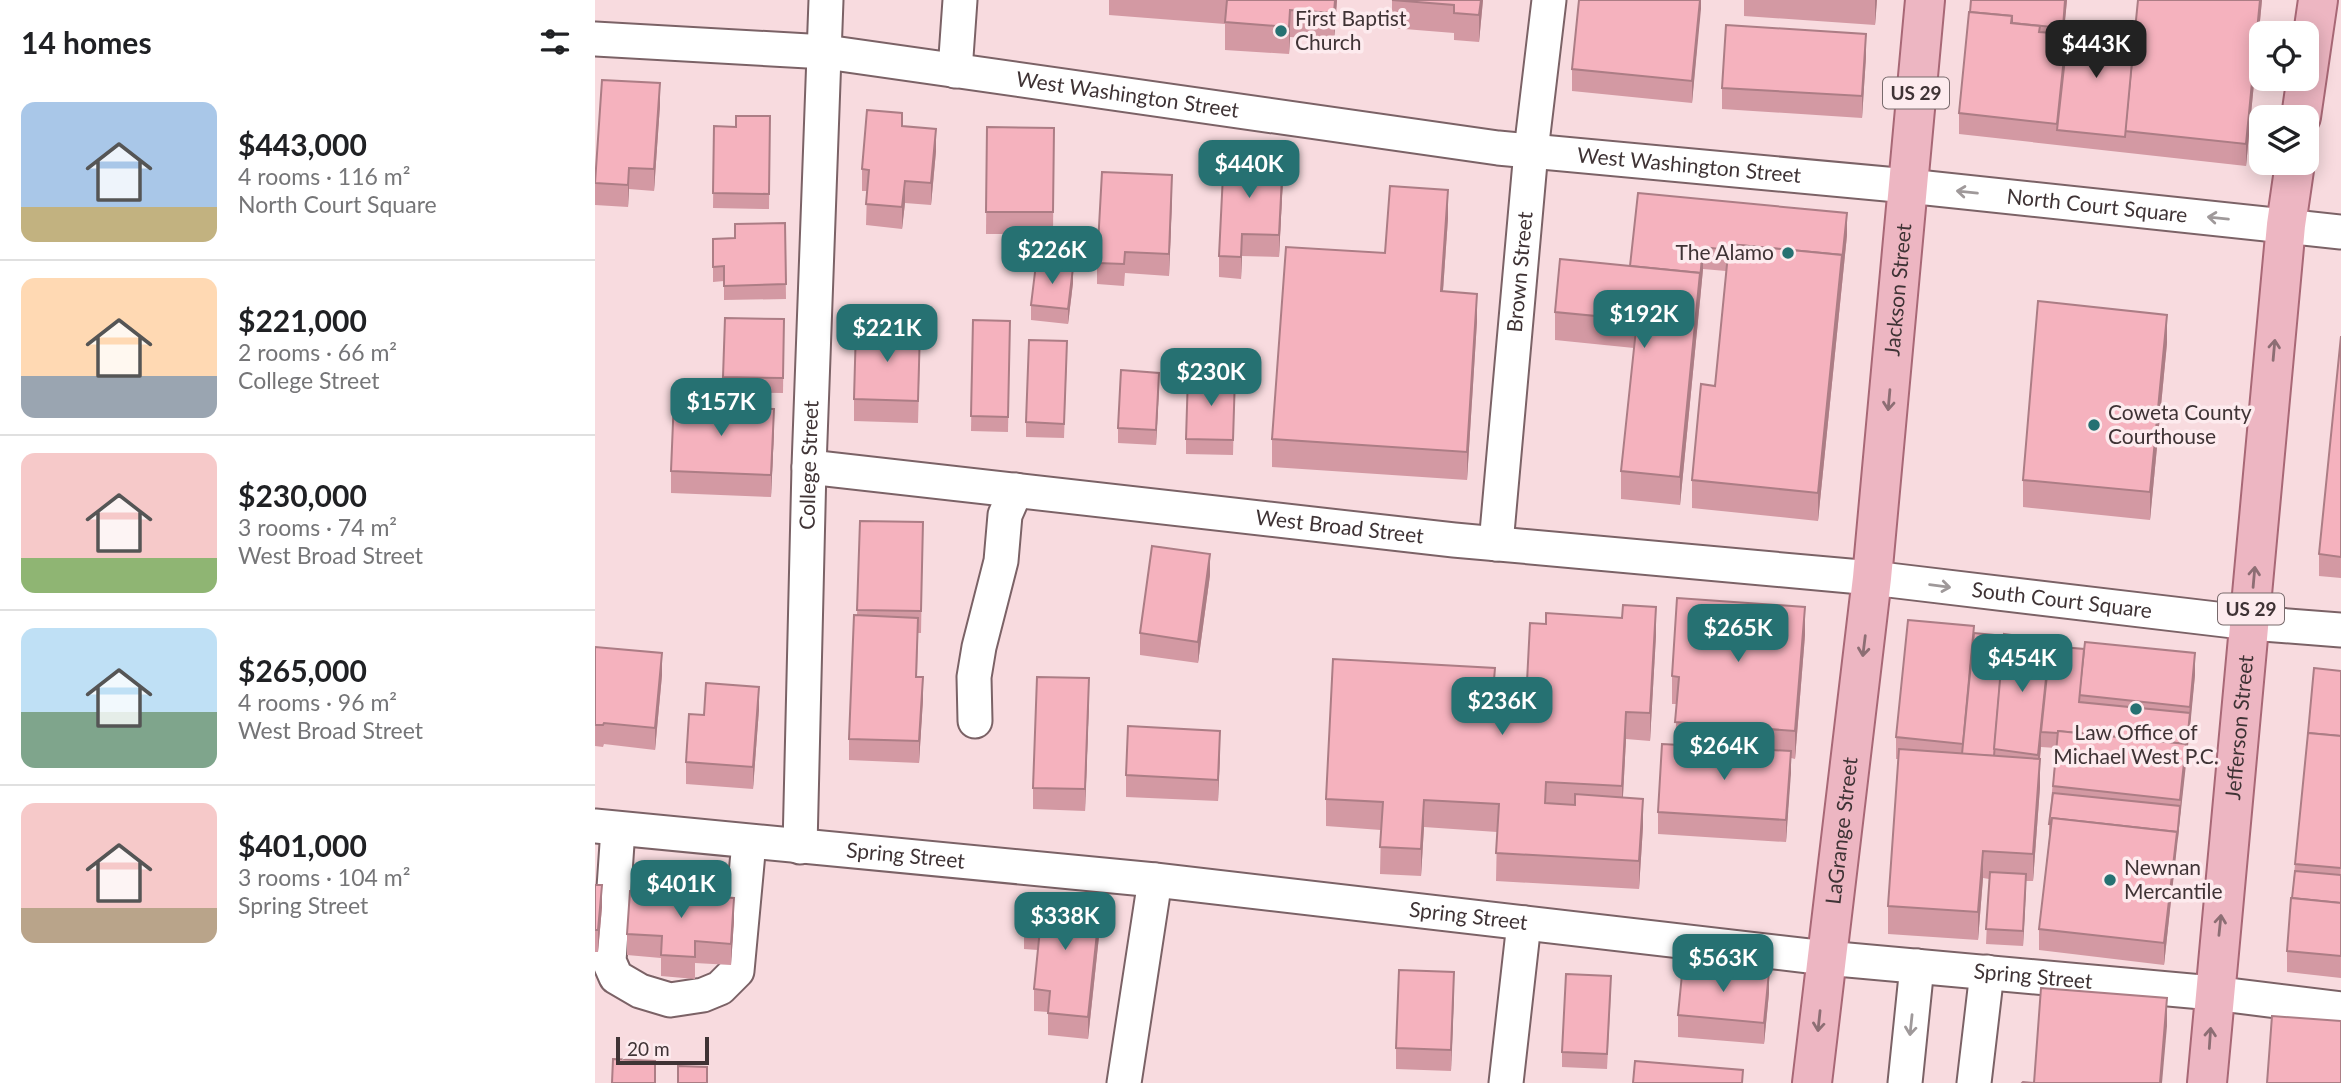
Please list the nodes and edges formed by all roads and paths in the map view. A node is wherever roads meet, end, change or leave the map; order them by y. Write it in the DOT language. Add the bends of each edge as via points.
graph roads {
  1 [pos="826,0"];
  2 [pos="960,0"];
  3 [pos="1549,0"];
  4 [pos="1925,0"];
  5 [pos="2318,0"];
  6 [pos="595,39"];
  7 [pos="826,52"];
  8 [pos="955,71"];
  9 [pos="2303,105"];
  10 [pos="1531,151"];
  11 [pos="2293,175"];
  12 [pos="1908,186"];
  13 [pos="2286,225"];
  14 [pos="2341,232"];
  15 [pos="809,467"];
  16 [pos="1016,490"];
  17 [pos="1496,544"];
  18 [pos="1873,578"];
  19 [pos="2250,623"];
  20 [pos="2341,630"];
  21 [pos="975,722"];
  22 [pos="607,828"];
  23 [pos="749,842"];
  24 [pos="800,847"];
  25 [pos="1155,880"];
  26 [pos="1524,923"];
  27 [pos="1826,958"];
  28 [pos="1917,966"];
  29 [pos="1987,972"];
  30 [pos="2213,993"];
  31 [pos="2341,1009"];
  32 [pos="1124,1083"];
  33 [pos="1506,1083"];
  34 [pos="1812,1083"];
  35 [pos="1905,1083"];
  36 [pos="1974,1083"];
  37 [pos="2207,1083"];
  1 -- 7 [label="street, College Street"];
  2 -- 8 [label="street"];
  3 -- 10 [label="street, Brown Street"];
  4 -- 12 [label="main road, Jackson Street / US 29"];
  5 -- 9 [label="main road"];
  6 -- 7 [label="street, West Washington Street"];
  7 -- 8 [label="street, West Washington Street"];
  7 -- 15 [label="street, College Street"];
  8 -- 10 [label="street, West Washington Street"];
  10 -- 12 [label="street, West Washington Street"];
  10 -- 17 [label="street, Brown Street"];
  11 -- 13 [label="main road, Jefferson Street / US 29"];
  13 -- 12 [label="street, North Court Square, one-way"];
  12 -- 18 [label="main road, Jackson Street / US 29, one-way"];
  13 -- 14 [label="street, North Court Square"];
  19 -- 13 [label="main road, Jefferson Street / US 29, one-way"];
  15 -- 16 [label="street, West Broad Street"];
  15 -- 24 [label="street, College Street"];
  16 -- 17 [label="street, West Broad Street"];
  16 -- 21 [label="street" via="1005,514 1001,561 979,647"];
  17 -- 18 [label="street, West Broad Street"];
  18 -- 19 [label="street, South Court Square, one-way"];
  18 -- 27 [label="main road, LaGrange Street / US 29, one-way"];
  19 -- 20 [label="street, South Court Square"];
  30 -- 19 [label="main road, Jefferson Street / US 29, one-way"];
  22 -- 23 [label="street, Spring Street"];
  22 -- 23 [label="street" via="609,961 616,977 670,1000 720,988 737,971"];
  23 -- 24 [label="street, Spring Street"];
  24 -- 25 [label="street, Spring Street"];
  25 -- 26 [label="street, Spring Street"];
  25 -- 32 [label="street"];
  26 -- 27 [label="street, Spring Street"];
  26 -- 33 [label="street"];
  27 -- 28 [label="street, Spring Street"];
  27 -- 34 [label="main road, LaGrange Street / US 29, one-way"];
  28 -- 29 [label="street, Spring Street"];
  28 -- 35 [label="street, one-way"];
  29 -- 30 [label="street, Spring Street"];
  29 -- 36 [label="street"];
  30 -- 31 [label="street, Spring Street"];
  37 -- 30 [label="main road, Jefferson Street / US 29, one-way"];
}
